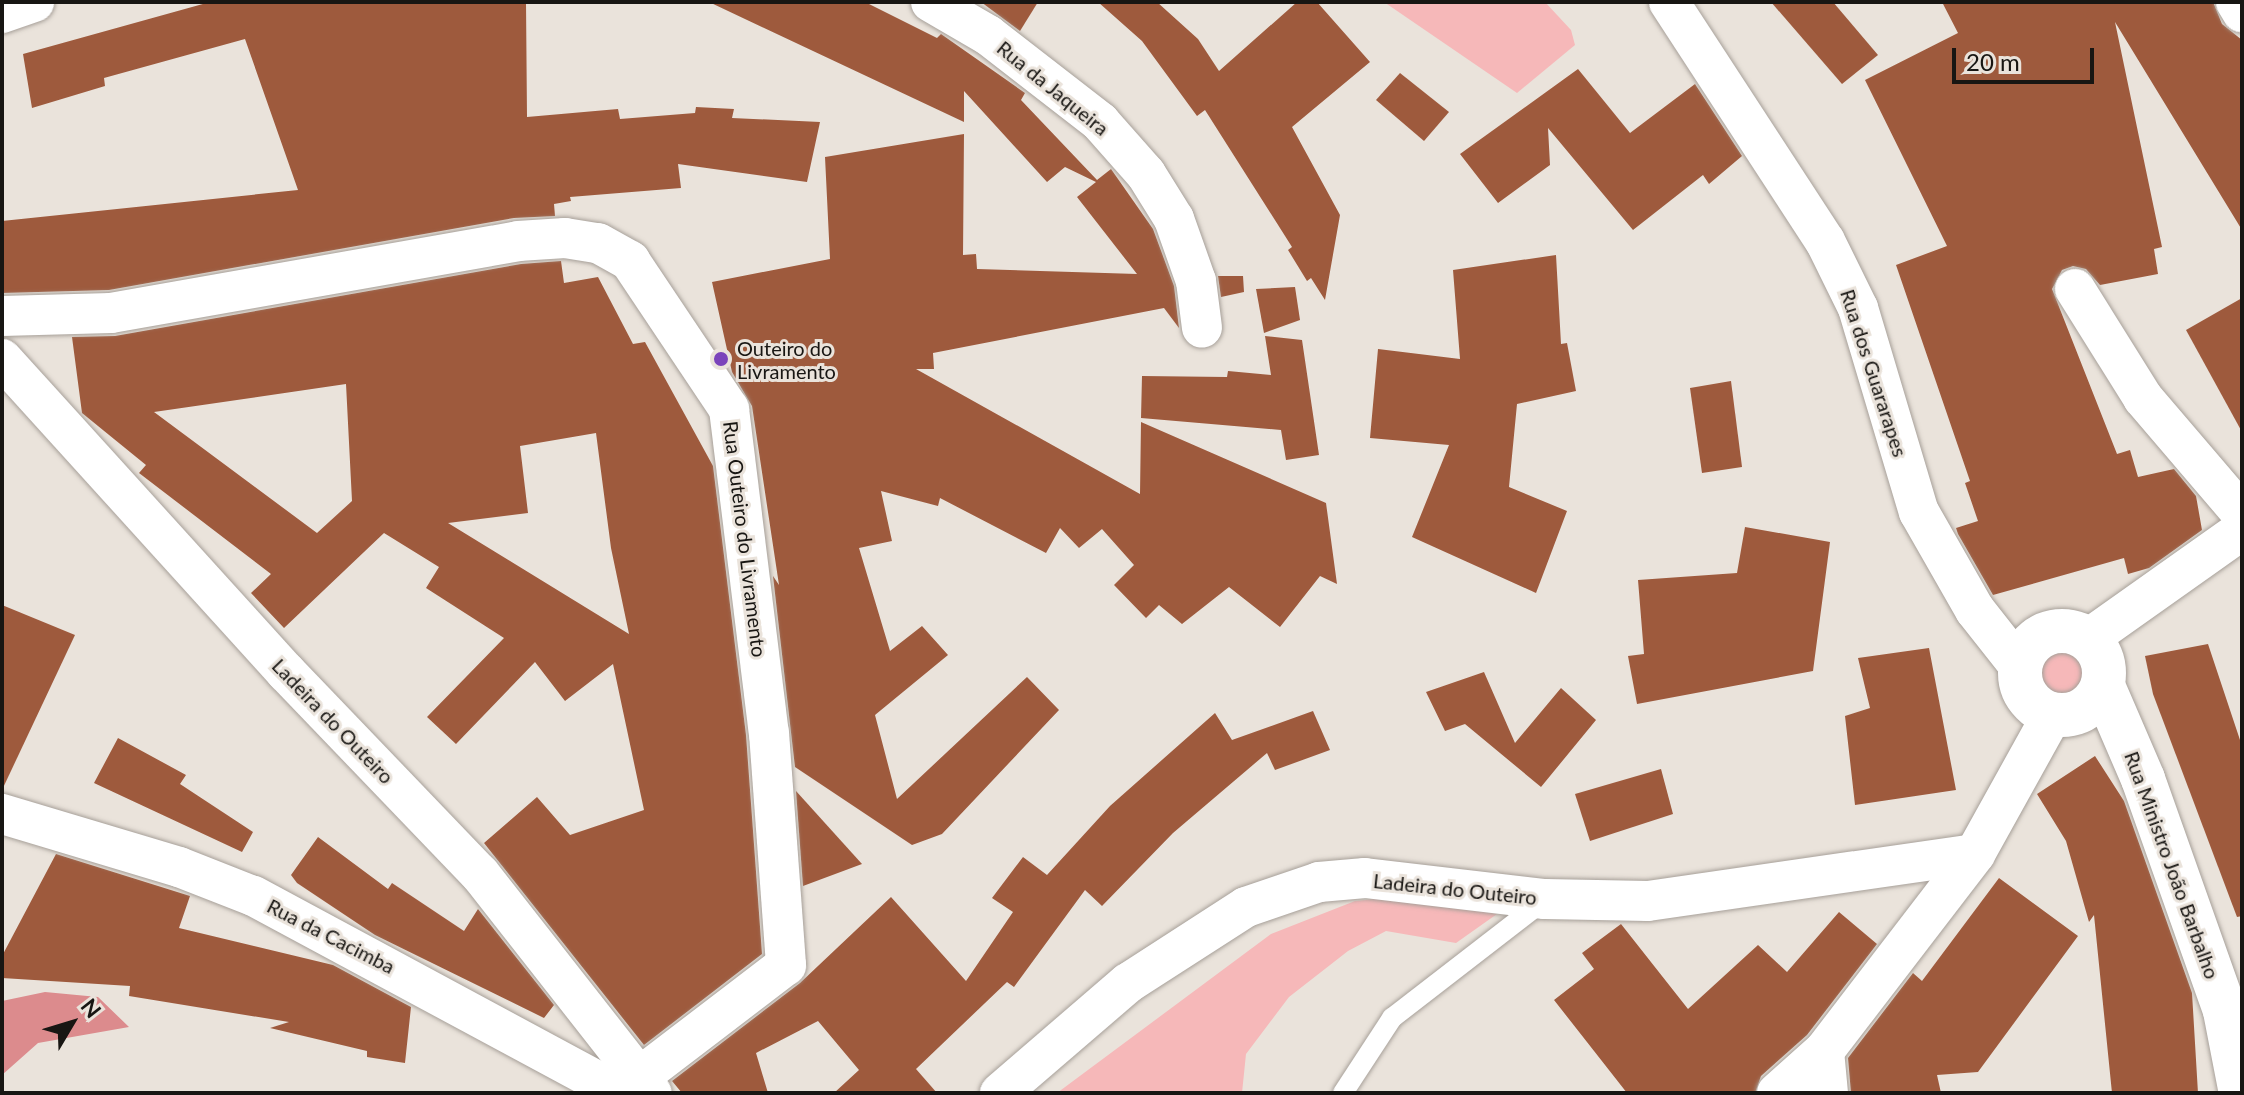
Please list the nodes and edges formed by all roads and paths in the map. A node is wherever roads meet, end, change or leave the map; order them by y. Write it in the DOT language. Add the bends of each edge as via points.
graph roads {
  1 [pos="34,2"];
  2 [pos="931,2"];
  3 [pos="1669,2"];
  4 [pos="2236,2"];
  5 [pos="2242,12"];
  6 [pos="2,13"];
  7 [pos="2075,289"];
  8 [pos="2,316"];
  9 [pos="1202,328"];
  10 [pos="2,359"];
  11 [pos="2242,514"];
  12 [pos="2242,530"];
  13 [pos="2088,639"];
  14 [pos="2020,667"];
  15 [pos="2103,686"];
  16 [pos="2052,715"];
  17 [pos="2,814"];
  18 [pos="1975,854"];
  19 [pos="1545,899"];
  20 [pos="1824,1051"];
  21 [pos="646,1085"];
  22 [pos="1000,1093"];
  23 [pos="1343,1093"];
  24 [pos="1777,1093"];
  25 [pos="1828,1093"];
  26 [pos="2241,1093"];
  1 -- 6 [label="street"];
  2 -- 9 [label="street, Rua da Jaqueira" via="988,35 1100,122 1146,174 1174,219 1196,281"];
  3 -- 14 [label="street, Rua dos Guararapes" via="1825,241 1858,308 1919,512 1975,610"];
  4 -- 5 [label="street"];
  7 -- 11 [label="street" via="2143,398"];
  8 -- 21 [label="street, Rua Outeiro do Livramento" via="111,313 518,241 576,239 598,243 630,261 729,409 769,733 786,965"];
  10 -- 21 [label="street, Ladeira do Outeiro" via="286,672 480,874"];
  12 -- 13 [label="street"];
  13 -- 14 [label="street" via="2075,632 2046,633 2034,641"];
  13 -- 15 [label="street" via="2103,659"];
  14 -- 16 [label="street" via="2031,702"];
  15 -- 16 [label="street" via="2080,712"];
  15 -- 26 [label="street, Rua Ministro João Barbalho" via="2143,779 2225,1011"];
  16 -- 18 [label="street"];
  17 -- 21 [label="street, Rua da Cacimba" via="179,867 253,896 609,1088"];
  18 -- 19 [label="street, Ladeira do Outeiro" via="1648,901"];
  18 -- 20 [label="street"];
  19 -- 22 [label="street, Ladeira do Outeiro" via="1365,878 1319,882 1276,894 1128,983"];
  19 -- 23 [label="lane" via="1392,1018"];
  20 -- 24 [label="street"];
  20 -- 25 [label="street"];
}
